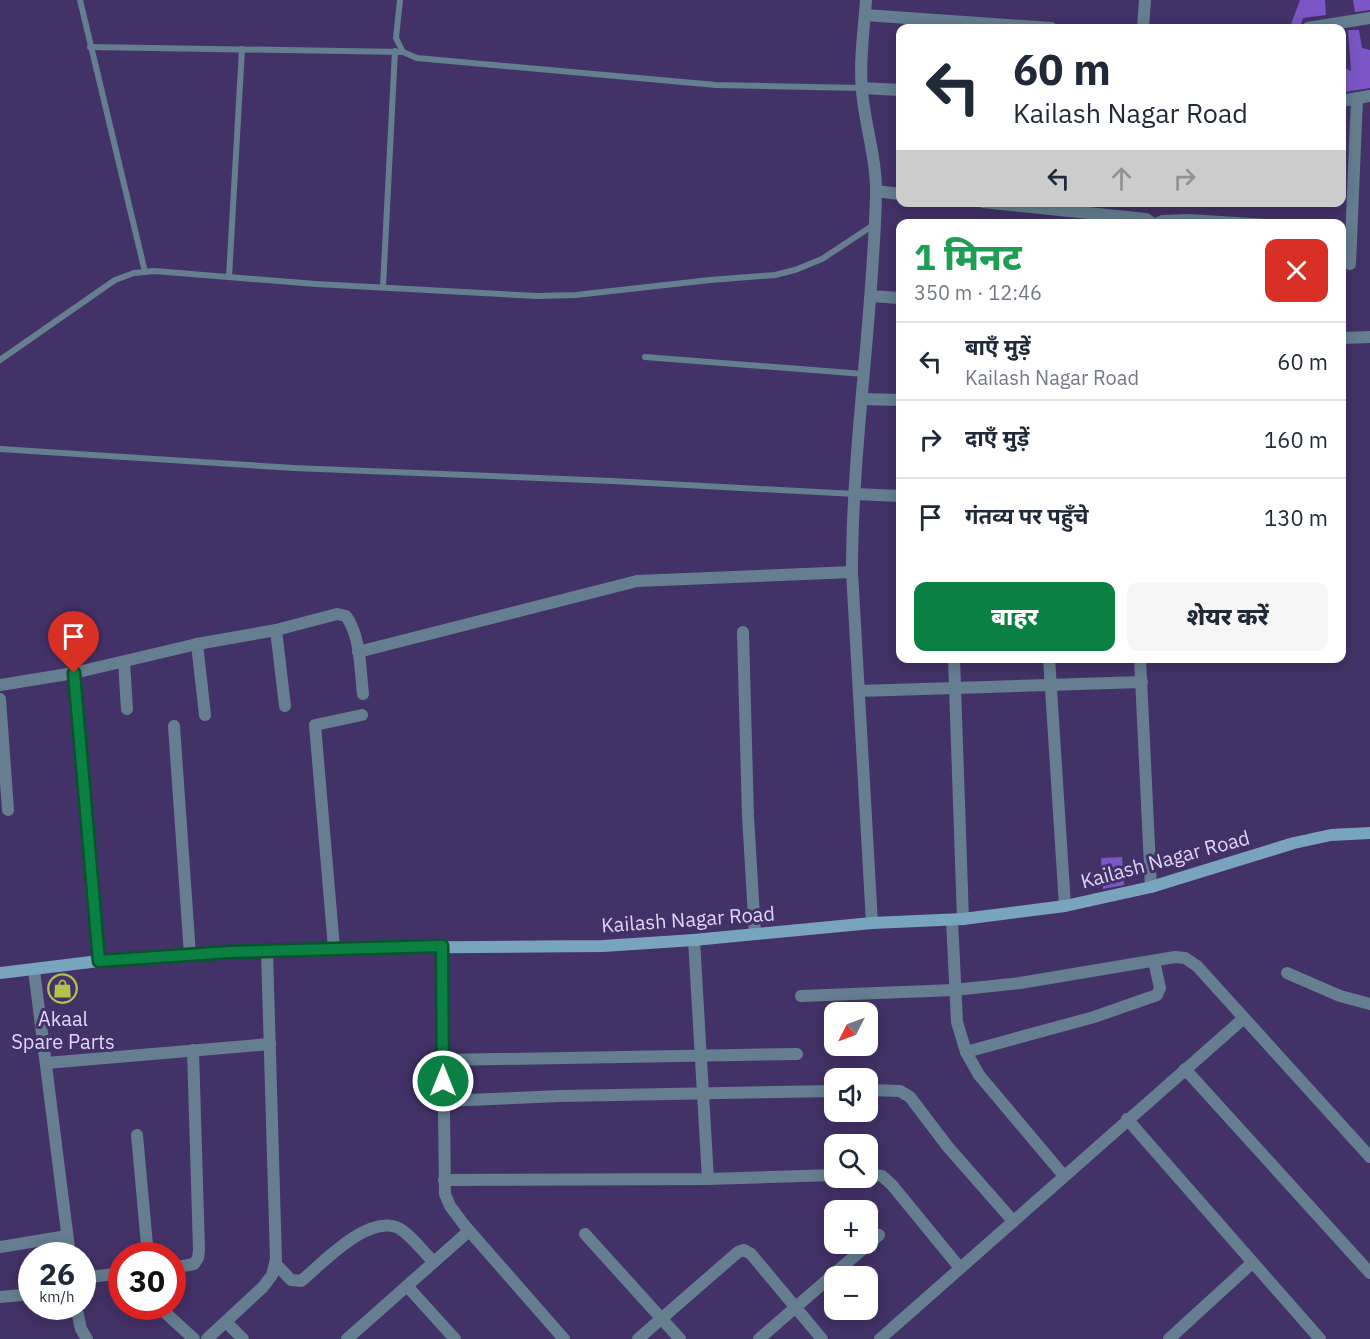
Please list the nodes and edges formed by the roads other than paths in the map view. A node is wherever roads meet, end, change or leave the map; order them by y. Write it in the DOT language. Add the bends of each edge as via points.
graph roads {
  1 [pos="80,0"];
  2 [pos="399,0"];
  3 [pos="866,0"];
  4 [pos="1145,0"];
  5 [pos="865,15"];
  6 [pos="1370,18"];
  7 [pos="994,24"];
  8 [pos="1143,24"];
  9 [pos="1333,24"];
  10 [pos="90,47"];
  11 [pos="242,49"];
  12 [pos="395,51"];
  13 [pos="403,52"];
  14 [pos="862,88"];
  15 [pos="896,90"];
  16 [pos="1364,97"];
  17 [pos="1346,100"];
  18 [pos="876,191"];
  19 [pos="896,194"];
  20 [pos="1031,207"];
  21 [pos="1146,219"];
  22 [pos="1160,219"];
  23 [pos="1221,219"];
  24 [pos="875,224"];
  25 [pos="1350,264"];
  26 [pos="145,272"];
  27 [pos="229,277"];
  28 [pos="383,287"];
  29 [pos="872,296"];
  30 [pos="896,298"];
  31 [pos="1346,338"];
  32 [pos="1370,338"];
  33 [pos="645,357"];
  34 [pos="0,360"];
  35 [pos="864,374"];
  36 [pos="862,399"];
  37 [pos="896,400"];
  38 [pos="0,449"];
  39 [pos="855,494"];
  40 [pos="896,496"];
  41 [pos="852,572"];
  42 [pos="276,630"];
  43 [pos="743,632"];
  44 [pos="197,644"];
  45 [pos="358,652"];
  46 [pos="124,662"];
  47 [pos="954,663"];
  48 [pos="1049,663"];
  49 [pos="1140,663"];
  50 [pos="74,673"];
  51 [pos="1142,682"];
  52 [pos="0,685"];
  53 [pos="1050,685"];
  54 [pos="955,687"];
  55 [pos="859,692"];
  56 [pos="363,694"];
  57 [pos="0,699"];
  58 [pos="285,706"];
  59 [pos="127,709"];
  60 [pos="205,715"];
  61 [pos="362,715"];
  62 [pos="174,726"];
  63 [pos="8,810"];
  64 [pos="1370,832"];
  65 [pos="1151,887"];
  66 [pos="1065,906"];
  67 [pos="957,920"];
  68 [pos="872,923"];
  69 [pos="755,934"];
  70 [pos="694,940"];
  71 [pos="442,946"];
  72 [pos="334,948"];
  73 [pos="267,951"];
  74 [pos="190,955"];
  75 [pos="99,961"];
  76 [pos="1154,961"];
  77 [pos="34,970"];
  78 [pos="0,973"];
  79 [pos="1287,973"];
  80 [pos="954,990"];
  81 [pos="801,996"];
  82 [pos="1370,1005"];
  83 [pos="1244,1018"];
  84 [pos="270,1044"];
  85 [pos="193,1050"];
  86 [pos="966,1052"];
  87 [pos="797,1054"];
  88 [pos="701,1056"];
  89 [pos="443,1060"];
  90 [pos="46,1063"];
  91 [pos="1185,1069"];
  92 [pos="824,1091"];
  93 [pos="878,1091"];
  94 [pos="703,1093"];
  95 [pos="443,1101"];
  96 [pos="1127,1119"];
  97 [pos="137,1135"];
  98 [pos="1370,1157"];
  99 [pos="824,1175"];
  100 [pos="878,1175"];
  101 [pos="1064,1176"];
  102 [pos="708,1179"];
  103 [pos="444,1180"];
  104 [pos="1013,1221"];
  105 [pos="469,1231"];
  106 [pos="585,1234"];
  107 [pos="879,1235"];
  108 [pos="67,1236"];
  109 [pos="68,1242"];
  110 [pos="147,1242"];
  111 [pos="0,1247"];
  112 [pos="434,1262"];
  113 [pos="275,1263"];
  114 [pos="1252,1263"];
  115 [pos="186,1265"];
  116 [pos="960,1268"];
  117 [pos="1370,1273"];
  118 [pos="407,1286"];
  119 [pos="18,1295"];
  120 [pos="0,1297"];
  121 [pos="795,1307"];
  122 [pos="662,1318"];
  123 [pos="79,1320"];
  124 [pos="173,1320"];
  125 [pos="226,1322"];
  126 [pos="87,1339"];
  127 [pos="194,1339"];
  128 [pos="207,1339"];
  129 [pos="243,1339"];
  130 [pos="347,1339"];
  131 [pos="455,1339"];
  132 [pos="564,1339"];
  133 [pos="638,1339"];
  134 [pos="680,1339"];
  135 [pos="759,1339"];
  136 [pos="822,1339"];
  137 [pos="880,1339"];
  138 [pos="1169,1339"];
  139 [pos="1320,1339"];
  1 -- 10 [label="lane"];
  2 -- 13 [label="lane" via="396,38"];
  3 -- 5 [label="street"];
  4 -- 8 [label="street"];
  5 -- 7 [label="street"];
  5 -- 14 [label="street"];
  6 -- 9 [label="street"];
  10 -- 11 [label="lane"];
  10 -- 26 [label="lane"];
  11 -- 12 [label="lane"];
  11 -- 27 [label="lane"];
  12 -- 13 [label="lane"];
  12 -- 28 [label="lane"];
  13 -- 14 [label="lane" via="417,58 716,85"];
  14 -- 15 [label="street"];
  14 -- 18 [label="street"];
  16 -- 17 [label="street"];
  16 -- 25 [label="street"];
  18 -- 19 [label="street"];
  18 -- 24 [label="street"];
  20 -- 21 [label="street"];
  22 -- 23 [label="lane"];
  24 -- 28 [label="lane" via="822,259 775,275 537,296"];
  24 -- 29 [label="street"];
  26 -- 27 [label="lane"];
  26 -- 34 [label="lane" via="115,280"];
  27 -- 28 [label="lane"];
  29 -- 30 [label="street"];
  29 -- 35 [label="street"];
  31 -- 32 [label="street"];
  33 -- 35 [label="lane"];
  35 -- 36 [label="street"];
  36 -- 37 [label="street"];
  36 -- 39 [label="street"];
  38 -- 39 [label="lane" via="294,468"];
  39 -- 40 [label="street"];
  39 -- 41 [label="street"];
  41 -- 45 [label="street" via="637,580"];
  41 -- 55 [label="street"];
  42 -- 44 [label="street"];
  42 -- 45 [label="street" via="337,614 346,616 352,624"];
  42 -- 58 [label="street"];
  43 -- 69 [label="street"];
  44 -- 46 [label="street"];
  44 -- 60 [label="street"];
  45 -- 56 [label="street"];
  46 -- 50 [label="street"];
  46 -- 59 [label="street"];
  47 -- 54 [label="street"];
  48 -- 53 [label="street"];
  49 -- 51 [label="street"];
  50 -- 52 [label="street"];
  50 -- 75 [label="street"];
  51 -- 53 [label="street"];
  51 -- 65 [label="street"];
  53 -- 54 [label="street"];
  53 -- 66 [label="street"];
  54 -- 55 [label="street"];
  54 -- 67 [label="street"];
  55 -- 68 [label="street"];
  57 -- 63 [label="street"];
  61 -- 72 [label="street" via="315,725"];
  62 -- 74 [label="street"];
  64 -- 65 [label="street, Kailash Nagar Road" via="1294,843"];
  65 -- 66 [label="street, Kailash Nagar Road"];
  66 -- 67 [label="street, Kailash Nagar Road"];
  67 -- 68 [label="street, Kailash Nagar Road"];
  67 -- 80 [label="street"];
  68 -- 69 [label="street, Kailash Nagar Road"];
  69 -- 70 [label="street, Kailash Nagar Road"];
  70 -- 71 [label="street, Kailash Nagar Road" via="603,946"];
  70 -- 88 [label="street"];
  71 -- 72 [label="street, Kailash Nagar Road"];
  71 -- 89 [label="street"];
  72 -- 73 [label="street, Kailash Nagar Road"];
  73 -- 74 [label="street, Kailash Nagar Road"];
  73 -- 84 [label="street"];
  74 -- 75 [label="street, Kailash Nagar Road"];
  75 -- 77 [label="street, Kailash Nagar Road"];
  76 -- 80 [label="street"];
  76 -- 83 [label="street" via="1185,958"];
  76 -- 86 [label="street" via="1160,988 1157,995 1094,1017"];
  77 -- 78 [label="street, Kailash Nagar Road"];
  77 -- 90 [label="street"];
  79 -- 82 [label="street"];
  80 -- 81 [label="street"];
  80 -- 86 [label="street" via="957,1022"];
  83 -- 91 [label="street"];
  83 -- 98 [label="street"];
  84 -- 85 [label="street"];
  84 -- 113 [label="street"];
  85 -- 90 [label="street"];
  85 -- 115 [label="street" via="199,1250 194,1264"];
  86 -- 101 [label="street" via="979,1075"];
  87 -- 88 [label="street"];
  88 -- 89 [label="street"];
  88 -- 94 [label="street"];
  89 -- 95 [label="street"];
  90 -- 108 [label="street"];
  91 -- 96 [label="street"];
  91 -- 117 [label="street"];
  92 -- 94 [label="street"];
  93 -- 104 [label="street" via="900,1092 910,1098"];
  94 -- 95 [label="street"];
  94 -- 102 [label="street"];
  95 -- 103 [label="street"];
  96 -- 101 [label="street"];
  96 -- 114 [label="street"];
  97 -- 110 [label="street"];
  99 -- 102 [label="street"];
  100 -- 116 [label="street" via="892,1185"];
  101 -- 104 [label="street"];
  102 -- 103 [label="street"];
  103 -- 105 [label="street" via="450,1206"];
  104 -- 116 [label="street"];
  105 -- 112 [label="street"];
  105 -- 132 [label="street"];
  106 -- 122 [label="street"];
  107 -- 121 [label="street"];
  108 -- 109 [label="street"];
  108 -- 111 [label="street"];
  112 -- 113 [label="street" via="403,1232 387,1226 362,1232 301,1281 291,1280"];
  112 -- 118 [label="street"];
  113 -- 125 [label="street" via="263,1287"];
  114 -- 138 [label="street"];
  114 -- 139 [label="street"];
  116 -- 137 [label="street"];
  118 -- 130 [label="street"];
  118 -- 131 [label="street"];
  119 -- 120 [label="street"];
  121 -- 122 [label="street" via="744,1250"];
  121 -- 135 [label="street"];
  121 -- 136 [label="street"];
  122 -- 133 [label="street"];
  122 -- 134 [label="street"];
  123 -- 126 [label="street"];
  124 -- 127 [label="street"];
  125 -- 128 [label="street"];
  125 -- 129 [label="street"];
}
